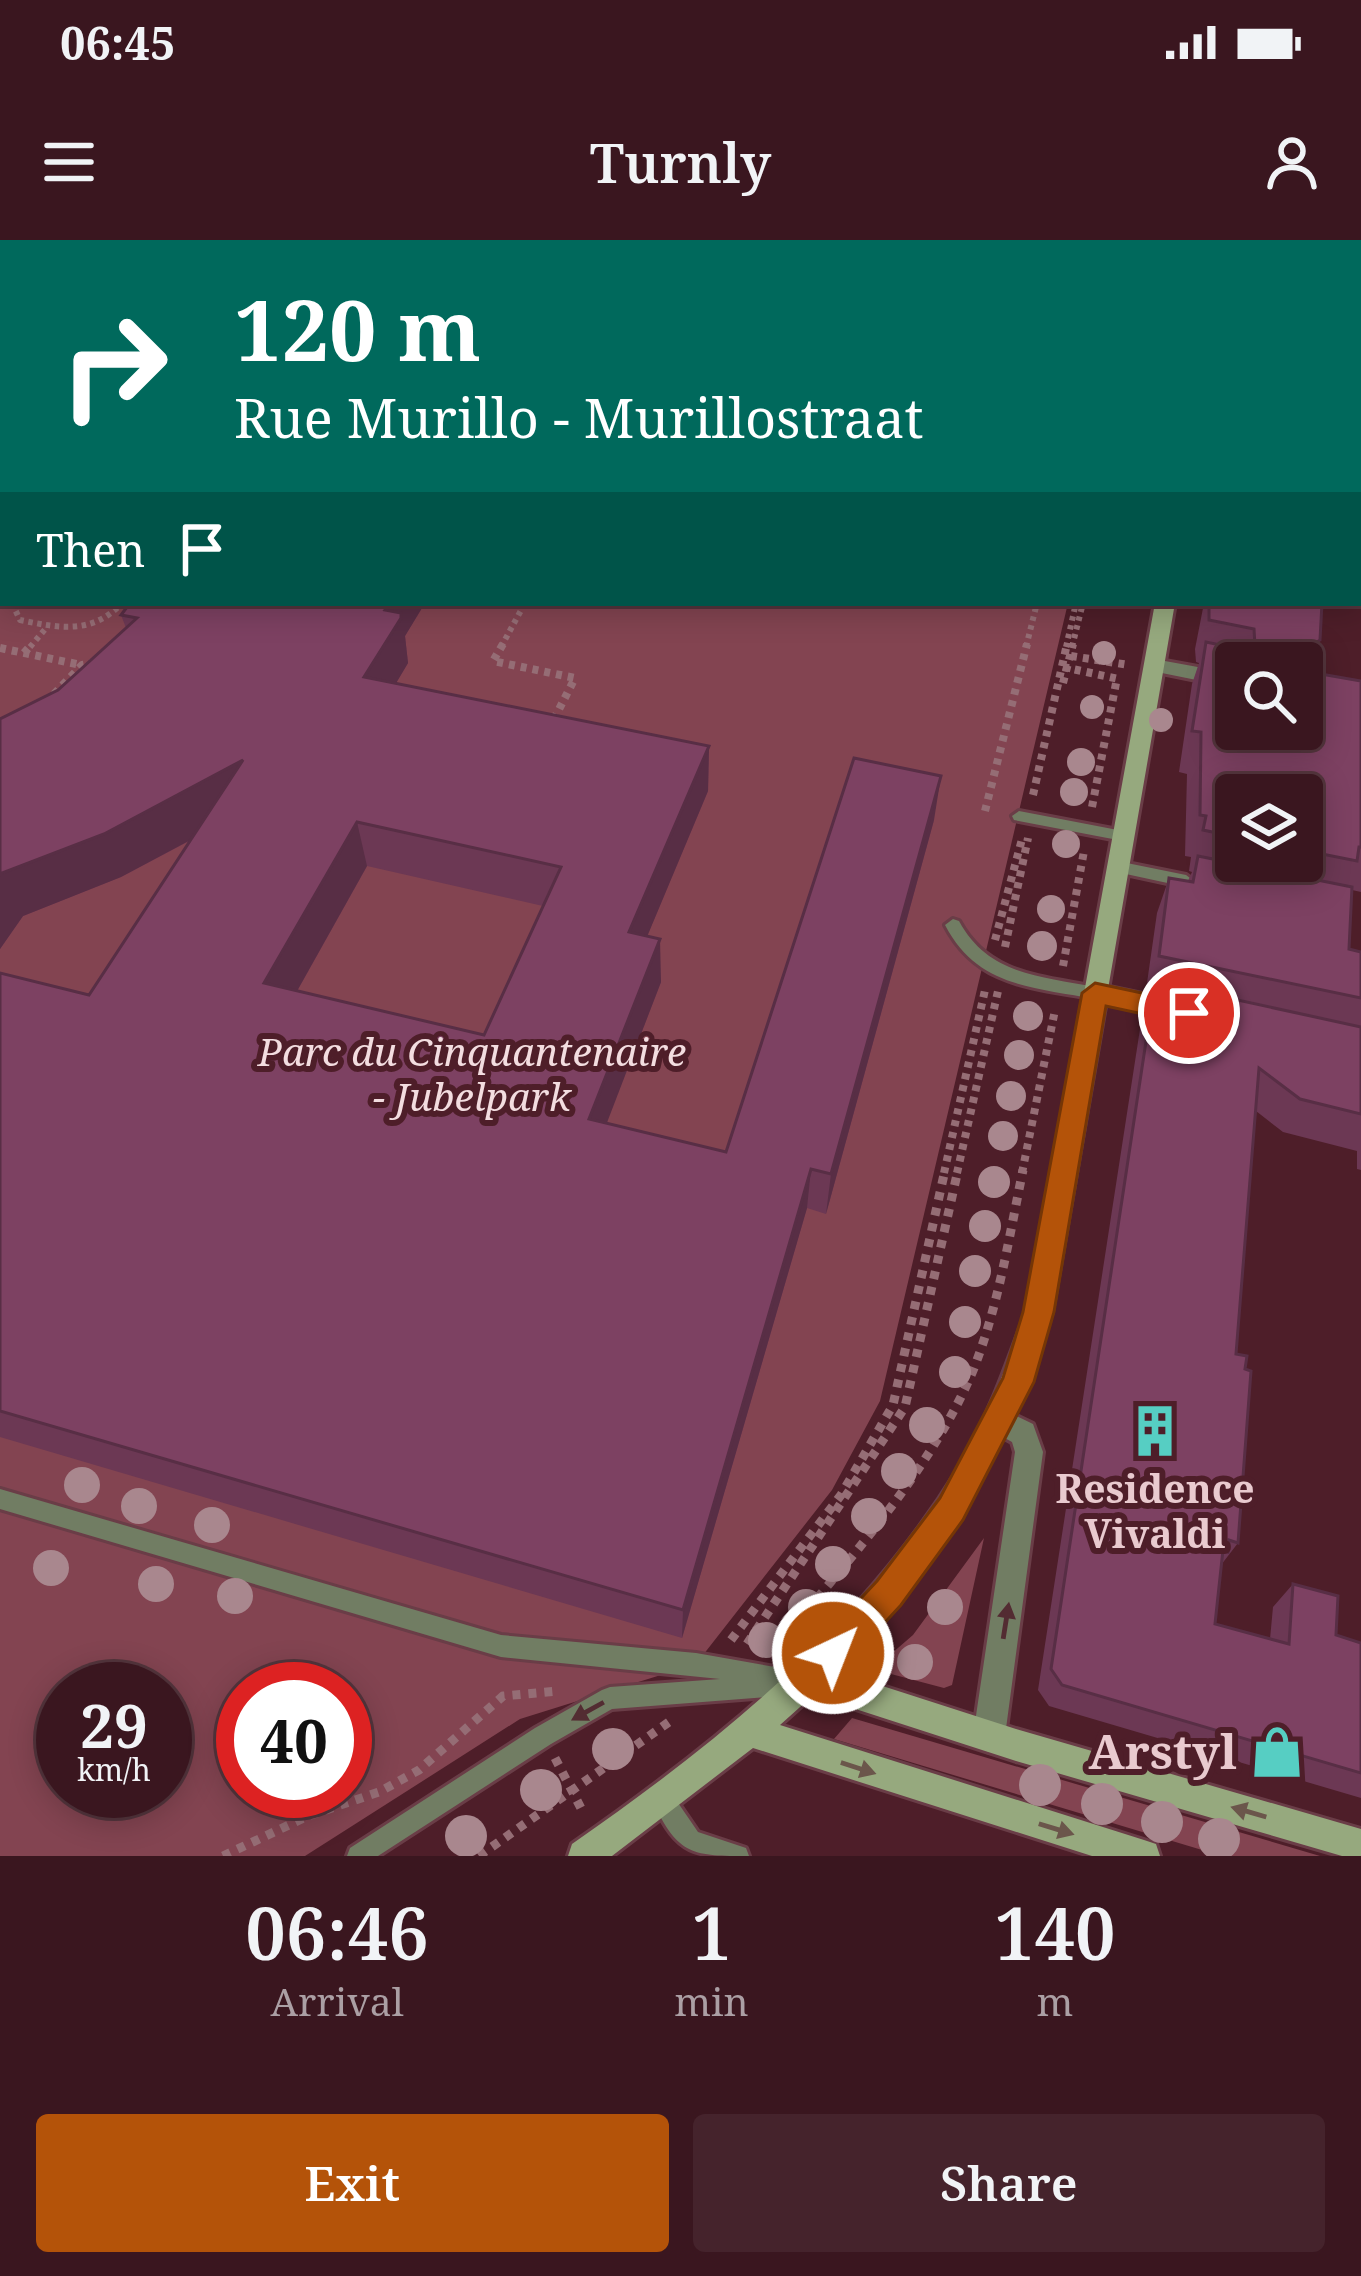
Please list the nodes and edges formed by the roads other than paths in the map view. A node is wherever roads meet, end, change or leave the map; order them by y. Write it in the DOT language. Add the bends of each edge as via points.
graph roads {
  1 [pos="1164,606"];
  2 [pos="1154,665"];
  3 [pos="1215,677"];
  4 [pos="1026,818"];
  5 [pos="1124,836"];
  6 [pos="1118,867"];
  7 [pos="1212,886"];
  8 [pos="953,925"];
  9 [pos="1095,993"];
  10 [pos="1210,1018"];
  11 [pos="1000,1421"];
  12 [pos="0,1498"];
  13 [pos="805,1683"];
  14 [pos="749,1731"];
  15 [pos="989,1736"];
  16 [pos="664,1802"];
  17 [pos="1361,1845"];
  18 [pos="358,1856"];
  19 [pos="584,1856"];
  20 [pos="738,1856"];
  21 [pos="1144,1856"];
  1 -- 2 [label="street"];
  2 -- 3 [label="street"];
  2 -- 5 [label="street"];
  4 -- 5 [label="lane"];
  5 -- 6 [label="street"];
  6 -- 7 [label="lane"];
  6 -- 9 [label="street"];
  8 -- 9 [label="lane" via="963,947 995,969"];
  9 -- 10 [label="street"];
  9 -- 11 [label="street" via="1039,1312"];
  11 -- 13 [label="street" via="951,1509 889,1593"];
  15 -- 11 [label="street, one-way" via="1029,1452 1024,1433"];
  12 -- 13 [label="lane" via="500,1646"];
  13 -- 14 [label="street"];
  13 -- 15 [label="street"];
  13 -- 18 [label="lane, one-way" via="610,1698"];
  14 -- 16 [label="street"];
  14 -- 21 [label="street, one-way"];
  17 -- 15 [label="street, one-way"];
  16 -- 19 [label="street"];
  16 -- 20 [label="lane" via="692,1841"];
}
